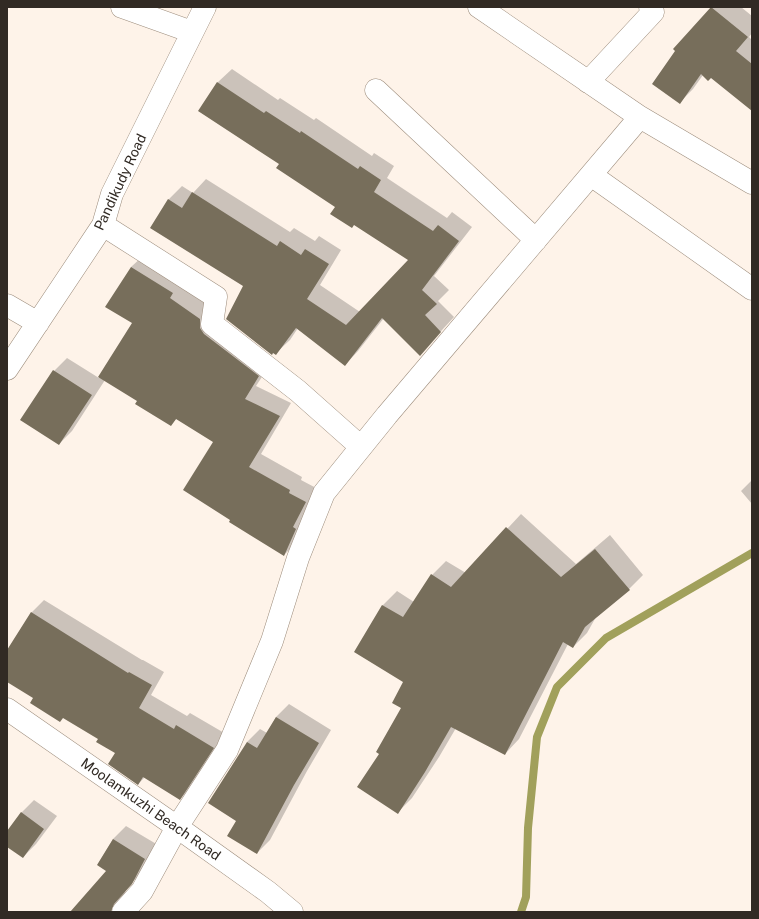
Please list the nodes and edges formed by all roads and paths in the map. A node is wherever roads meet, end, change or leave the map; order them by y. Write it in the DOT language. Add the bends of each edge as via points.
graph roads {
  1 [pos="122,7"];
  2 [pos="205,7"];
  3 [pos="479,7"];
  4 [pos="650,7"];
  5 [pos="192,32"];
  6 [pos="588,82"];
  7 [pos="376,90"];
  8 [pos="640,117"];
  9 [pos="591,175"];
  10 [pos="752,183"];
  11 [pos="103,225"];
  12 [pos="536,240"];
  13 [pos="752,290"];
  14 [pos="7,305"];
  15 [pos="38,323"];
  16 [pos="7,369"];
  17 [pos="361,447"];
  18 [pos="7,708"];
  19 [pos="177,826"];
  20 [pos="123,912"];
  21 [pos="292,912"];
  1 -- 5 [label="street"];
  2 -- 5 [label="street, Pandikudy Road"];
  3 -- 6 [label="street"];
  4 -- 6 [label="street" via="653,12"];
  5 -- 11 [label="street, Pandikudy Road" via="112,194"];
  6 -- 8 [label="street"];
  7 -- 12 [label="street"];
  8 -- 9 [label="street"];
  8 -- 10 [label="street"];
  9 -- 12 [label="street"];
  9 -- 13 [label="street"];
  11 -- 15 [label="street, Pandikudy Road"];
  11 -- 17 [label="street" via="216,297 212,324 298,391"];
  12 -- 17 [label="street"];
  14 -- 15 [label="street"];
  15 -- 16 [label="street, Pandikudy Road"];
  17 -- 19 [label="street" via="324,492 298,558 272,642 227,750"];
  18 -- 19 [label="street, Moolamkuzhi Beach Road"];
  19 -- 20 [label="street" via="142,891"];
  19 -- 21 [label="street, Moolamkuzhi Beach Road"];
}
